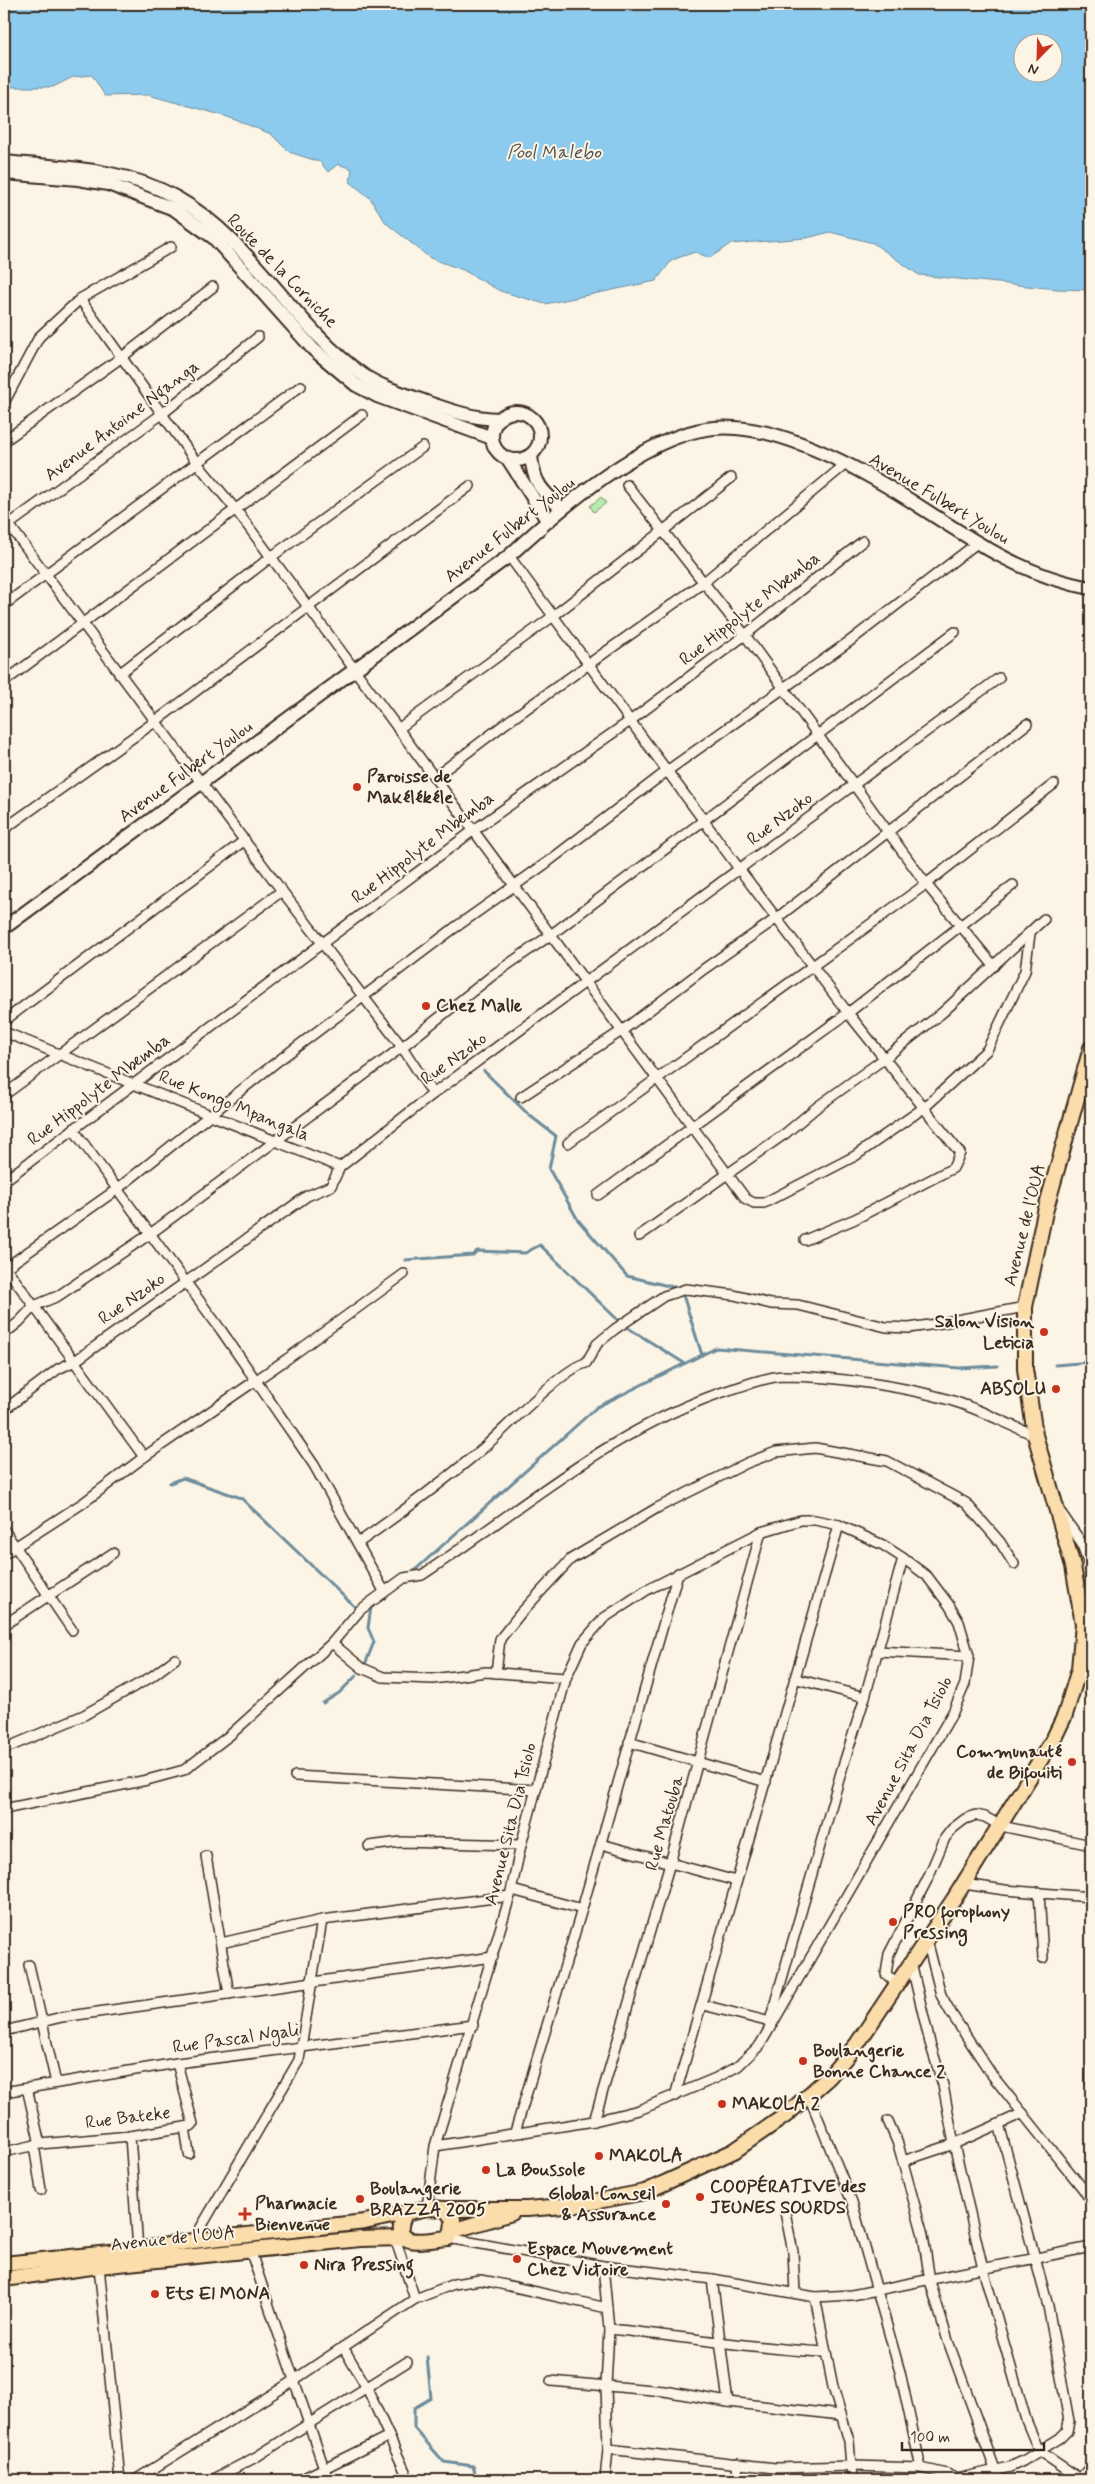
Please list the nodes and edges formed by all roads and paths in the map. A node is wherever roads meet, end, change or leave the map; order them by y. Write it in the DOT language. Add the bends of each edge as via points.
graph roads {
  1 [pos="5,168"];
  2 [pos="171,247"];
  3 [pos="213,287"];
  4 [pos="80,299"];
  5 [pos="258,337"];
  6 [pos="122,357"];
  7 [pos="301,386"];
  8 [pos="4,403"];
  9 [pos="162,414"];
  10 [pos="362,415"];
  11 [pos="499,419"];
  12 [pos="492,438"];
  13 [pos="4,441"];
  14 [pos="423,447"];
  15 [pos="531,455"];
  16 [pos="508,459"];
  17 [pos="197,463"];
  18 [pos="847,464"];
  19 [pos="731,478"];
  20 [pos="627,485"];
  21 [pos="470,486"];
  22 [pos="562,509"];
  23 [pos="236,510"];
  24 [pos="547,520"];
  25 [pos="5,524"];
  26 [pos="665,532"];
  27 [pos="862,541"];
  28 [pos="977,543"];
  29 [pos="509,556"];
  30 [pos="271,557"];
  31 [pos="46,574"];
  32 [pos="704,582"];
  33 [pos="1091,588"];
  34 [pos="4,605"];
  35 [pos="309,608"];
  36 [pos="552,617"];
  37 [pos="83,623"];
  38 [pos="955,632"];
  39 [pos="744,635"];
  40 [pos="588,665"];
  41 [pos="354,669"];
  42 [pos="119,674"];
  43 [pos="999,678"];
  44 [pos="4,682"];
  45 [pos="782,688"];
  46 [pos="156,721"];
  47 [pos="630,721"];
  48 [pos="1027,724"];
  49 [pos="398,729"];
  50 [pos="818,735"];
  51 [pos="667,771"];
  52 [pos="435,777"];
  53 [pos="201,782"];
  54 [pos="853,784"];
  55 [pos="1054,784"];
  56 [pos="703,820"];
  57 [pos="4,830"];
  58 [pos="474,830"];
  59 [pos="889,832"];
  60 [pos="244,840"];
  61 [pos="740,870"];
  62 [pos="926,884"];
  63 [pos="514,885"];
  64 [pos="1013,886"];
  65 [pos="282,891"];
  66 [pos="777,918"];
  67 [pos="1044,919"];
  68 [pos="960,926"];
  69 [pos="4,928"];
  70 [pos="552,934"];
  71 [pos="1030,934"];
  72 [pos="322,944"];
  73 [pos="812,966"];
  74 [pos="994,966"];
  75 [pos="586,981"];
  76 [pos="363,997"];
  77 [pos="848,1013"];
  78 [pos="4,1021"];
  79 [pos="623,1030"];
  80 [pos="4,1032"];
  81 [pos="402,1047"];
  82 [pos="1091,1048"];
  83 [pos="60,1054"];
  84 [pos="885,1058"];
  85 [pos="657,1078"];
  86 [pos="134,1083"];
  87 [pos="433,1094"];
  88 [pos="4,1095"];
  89 [pos="521,1097"];
  90 [pos="925,1107"];
  91 [pos="209,1115"];
  92 [pos="693,1126"];
  93 [pos="73,1129"];
  94 [pos="274,1140"];
  95 [pos="568,1143"];
  96 [pos="340,1167"];
  97 [pos="727,1173"];
  98 [pos="4,1181"];
  99 [pos="116,1190"];
  100 [pos="598,1195"];
  101 [pos="150,1234"];
  102 [pos="639,1236"];
  103 [pos="805,1240"];
  104 [pos="4,1268"];
  105 [pos="404,1274"];
  106 [pos="184,1282"];
  107 [pos="34,1306"];
  108 [pos="1025,1307"];
  109 [pos="4,1334"];
  110 [pos="75,1361"];
  111 [pos="255,1379"];
  112 [pos="4,1410"];
  113 [pos="1035,1435"];
  114 [pos="144,1457"];
  115 [pos="1059,1510"];
  116 [pos="839,1525"];
  117 [pos="4,1530"];
  118 [pos="762,1532"];
  119 [pos="358,1543"];
  120 [pos="15,1545"];
  121 [pos="113,1553"];
  122 [pos="4,1554"];
  123 [pos="903,1558"];
  124 [pos="1014,1564"];
  125 [pos="1091,1570"];
  126 [pos="678,1573"];
  127 [pos="384,1591"];
  128 [pos="49,1595"];
  129 [pos="4,1625"];
  130 [pos="72,1630"];
  131 [pos="332,1643"];
  132 [pos="878,1651"];
  133 [pos="969,1656"];
  134 [pos="176,1659"];
  135 [pos="496,1674"];
  136 [pos="566,1678"];
  137 [pos="797,1679"];
  138 [pos="865,1697"];
  139 [pos="629,1742"];
  140 [pos="4,1749"];
  141 [pos="699,1762"];
  142 [pos="295,1776"];
  143 [pos="766,1782"];
  144 [pos="536,1790"];
  145 [pos="4,1809"];
  146 [pos="1001,1826"];
  147 [pos="601,1844"];
  148 [pos="521,1845"];
  149 [pos="1091,1845"];
  150 [pos="369,1846"];
  151 [pos="206,1856"];
  152 [pos="670,1863"];
  153 [pos="736,1881"];
  154 [pos="964,1884"];
  155 [pos="1039,1892"];
  156 [pos="511,1893"];
  157 [pos="1091,1897"];
  158 [pos="582,1909"];
  159 [pos="322,1920"];
  160 [pos="927,1940"];
  161 [pos="221,1943"];
  162 [pos="493,1957"];
  163 [pos="1043,1958"];
  164 [pos="911,1963"];
  165 [pos="28,1965"];
  166 [pos="311,1983"];
  167 [pos="897,1984"];
  168 [pos="229,1994"];
  169 [pos="703,2005"];
  170 [pos="42,2022"];
  171 [pos="770,2022"];
  172 [pos="473,2025"];
  173 [pos="4,2031"];
  174 [pos="760,2045"];
  175 [pos="301,2047"];
  176 [pos="177,2063"];
  177 [pos="1091,2069"];
  178 [pos="1091,2082"];
  179 [pos="56,2083"];
  180 [pos="28,2088"];
  181 [pos="4,2092"];
  182 [pos="675,2096"];
  183 [pos="809,2096"];
  184 [pos="1023,2113"];
  185 [pos="594,2120"];
  186 [pos="888,2121"];
  187 [pos="999,2124"];
  188 [pos="185,2126"];
  189 [pos="515,2132"];
  190 [pos="130,2136"];
  191 [pos="37,2144"];
  192 [pos="954,2144"];
  193 [pos="435,2146"];
  194 [pos="4,2152"];
  195 [pos="189,2154"];
  196 [pos="903,2161"];
  197 [pos="41,2190"];
  198 [pos="1091,2202"];
  199 [pos="427,2208"];
  200 [pos="445,2209"];
  201 [pos="527,2209"];
  202 [pos="786,2212"];
  203 [pos="405,2214"];
  204 [pos="450,2234"];
  205 [pos="400,2238"];
  206 [pos="193,2241"];
  207 [pos="1091,2248"];
  208 [pos="138,2250"];
  209 [pos="250,2250"];
  210 [pos="1033,2257"];
  211 [pos="4,2264"];
  212 [pos="99,2266"];
  213 [pos="603,2266"];
  214 [pos="983,2269"];
  215 [pos="4,2279"];
  216 [pos="712,2279"];
  217 [pos="930,2281"];
  218 [pos="878,2290"];
  219 [pos="795,2293"];
  220 [pos="815,2297"];
  221 [pos="415,2300"];
  222 [pos="607,2308"];
  223 [pos="608,2329"];
  224 [pos="719,2341"];
  225 [pos="343,2347"];
  226 [pos="825,2352"];
  227 [pos="406,2362"];
  228 [pos="293,2380"];
  229 [pos="551,2381"];
  230 [pos="606,2386"];
  231 [pos="366,2388"];
  232 [pos="728,2402"];
  233 [pos="840,2415"];
  234 [pos="308,2425"];
  235 [pos="389,2436"];
  236 [pos="608,2449"];
  237 [pos="1040,2451"];
  238 [pos="737,2463"];
  239 [pos="853,2466"];
  240 [pos="1091,2466"];
  241 [pos="325,2468"];
  242 [pos="921,2468"];
  243 [pos="998,2471"];
  244 [pos="120,2480"];
  245 [pos="135,2480"];
  246 [pos="212,2480"];
  247 [pos="300,2480"];
  248 [pos="328,2480"];
  249 [pos="409,2480"];
  250 [pos="606,2480"];
  251 [pos="738,2480"];
  252 [pos="852,2480"];
  253 [pos="956,2480"];
  254 [pos="1000,2480"];
  255 [pos="1080,2480"];
  1 -- 11 [label="main road, Route de la Corniche" via="117,173 176,198 222,230 324,340 364,375 391,389 451,411 476,418"];
  1 -- 12 [label="main road, Route de la Corniche" via="108,184 174,209 214,238 314,349 356,385 377,396"];
  2 -- 4 [label="street"];
  3 -- 6 [label="street"];
  4 -- 6 [label="street"];
  4 -- 8 [label="street" via="39,337"];
  5 -- 9 [label="street, Avenue Antoine Nganga"];
  6 -- 9 [label="street"];
  6 -- 13 [label="street"];
  7 -- 17 [label="street"];
  9 -- 17 [label="street"];
  9 -- 25 [label="street, Avenue Antoine Nganga"];
  10 -- 23 [label="street"];
  11 -- 12 [label="main road"];
  11 -- 15 [label="main road" via="505,414 521,412 534,420 541,434 537,449"];
  12 -- 16 [label="main road" via="497,451"];
  14 -- 30 [label="street"];
  15 -- 16 [label="main road"];
  15 -- 22 [label="main road" via="532,472 538,484"];
  16 -- 24 [label="main road"];
  17 -- 23 [label="street"];
  17 -- 31 [label="street"];
  18 -- 22 [label="main road, Avenue Fulbert Youlou" via="755,431 714,428 687,432 629,461"];
  18 -- 28 [label="main road, Avenue Fulbert Youlou"];
  18 -- 32 [label="street"];
  19 -- 26 [label="street"];
  20 -- 26 [label="street"];
  21 -- 35 [label="street"];
  22 -- 24 [label="main road, Avenue Fulbert Youlou"];
  23 -- 30 [label="street"];
  23 -- 37 [label="street"];
  24 -- 29 [label="main road, Avenue Fulbert Youlou"];
  25 -- 31 [label="street"];
  26 -- 32 [label="street"];
  26 -- 36 [label="street"];
  27 -- 39 [label="street, Rue Hippolyte Mbemba"];
  28 -- 33 [label="main road, Avenue Fulbert Youlou" via="1034,573"];
  28 -- 45 [label="street" via="850,641"];
  29 -- 36 [label="street"];
  29 -- 41 [label="main road, Avenue Fulbert Youlou"];
  30 -- 35 [label="street"];
  30 -- 42 [label="street"];
  31 -- 34 [label="street"];
  31 -- 37 [label="street"];
  32 -- 39 [label="street"];
  32 -- 40 [label="street"];
  35 -- 41 [label="street"];
  35 -- 46 [label="street"];
  36 -- 40 [label="street"];
  36 -- 49 [label="street"];
  37 -- 42 [label="street"];
  37 -- 44 [label="street"];
  38 -- 50 [label="street"];
  39 -- 45 [label="street"];
  39 -- 47 [label="street, Rue Hippolyte Mbemba"];
  40 -- 47 [label="street"];
  40 -- 52 [label="street"];
  41 -- 49 [label="street"];
  41 -- 53 [label="main road, Avenue Fulbert Youlou"];
  42 -- 46 [label="street"];
  43 -- 54 [label="street, Rue Nzoko"];
  45 -- 50 [label="street"];
  45 -- 51 [label="street"];
  46 -- 53 [label="street"];
  46 -- 57 [label="street"];
  47 -- 51 [label="street"];
  47 -- 58 [label="street, Rue Hippolyte Mbemba"];
  48 -- 59 [label="street"];
  49 -- 52 [label="street"];
  50 -- 54 [label="street"];
  50 -- 56 [label="street"];
  51 -- 56 [label="street"];
  51 -- 63 [label="street"];
  52 -- 58 [label="street"];
  53 -- 60 [label="street"];
  53 -- 69 [label="main road, Avenue Fulbert Youlou"];
  54 -- 59 [label="street"];
  54 -- 61 [label="street, Rue Nzoko"];
  55 -- 62 [label="street"];
  56 -- 61 [label="street"];
  56 -- 70 [label="street"];
  58 -- 63 [label="street"];
  58 -- 72 [label="street, Rue Hippolyte Mbemba"];
  59 -- 62 [label="street"];
  59 -- 66 [label="street"];
  60 -- 65 [label="street"];
  60 -- 78 [label="street"];
  61 -- 66 [label="street"];
  61 -- 75 [label="street, Rue Nzoko"];
  62 -- 68 [label="street"];
  62 -- 73 [label="street"];
  63 -- 70 [label="street"];
  63 -- 76 [label="street"];
  64 -- 68 [label="street"];
  65 -- 72 [label="street"];
  65 -- 83 [label="street"];
  66 -- 73 [label="street"];
  66 -- 79 [label="street"];
  67 -- 71 [label="street"];
  68 -- 74 [label="street"];
  68 -- 77 [label="street"];
  70 -- 75 [label="street"];
  70 -- 81 [label="street" via="493,975"];
  71 -- 74 [label="street"];
  71 -- 90 [label="street" via="1025,971 987,1050"];
  72 -- 76 [label="street"];
  72 -- 86 [label="street, Rue Hippolyte Mbemba"];
  73 -- 77 [label="street"];
  73 -- 85 [label="street"];
  74 -- 84 [label="street"];
  75 -- 79 [label="street"];
  75 -- 87 [label="street, Rue Nzoko"];
  76 -- 81 [label="street"];
  76 -- 91 [label="street"];
  77 -- 84 [label="street"];
  77 -- 92 [label="street"];
  79 -- 85 [label="street"];
  79 -- 89 [label="street"];
  80 -- 83 [label="street, Rue Kongo Mpangala"];
  81 -- 87 [label="street"];
  81 -- 94 [label="street"];
  82 -- 108 [label="main road, Avenue de l'OUA" via="1045,1212"];
  83 -- 86 [label="street, Rue Kongo Mpangala"];
  83 -- 88 [label="street"];
  84 -- 90 [label="street"];
  84 -- 97 [label="street"];
  85 -- 92 [label="street"];
  85 -- 95 [label="street"];
  86 -- 91 [label="street, Rue Kongo Mpangala"];
  86 -- 93 [label="street, Rue Hippolyte Mbemba"];
  87 -- 96 [label="street, Rue Nzoko"];
  90 -- 97 [label="street" via="855,1156 764,1203 746,1199"];
  90 -- 103 [label="street" via="960,1153 953,1168 862,1216"];
  91 -- 94 [label="street, Rue Kongo Mpangala"];
  91 -- 99 [label="street"];
  92 -- 97 [label="street"];
  92 -- 100 [label="street"];
  93 -- 98 [label="street, Rue Hippolyte Mbemba"];
  93 -- 99 [label="street"];
  94 -- 96 [label="street, Rue Kongo Mpangala"];
  94 -- 101 [label="street"];
  96 -- 106 [label="street, Rue Nzoko" via="331,1186 307,1196"];
  97 -- 102 [label="street"];
  99 -- 101 [label="street"];
  99 -- 104 [label="street"];
  101 -- 106 [label="street"];
  101 -- 107 [label="street" via="58,1296"];
  104 -- 107 [label="street"];
  105 -- 111 [label="street"];
  106 -- 110 [label="street, Rue Nzoko"];
  106 -- 111 [label="street"];
  107 -- 109 [label="street"];
  107 -- 110 [label="street"];
  108 -- 113 [label="main road, Avenue de l'OUA" via="1025,1369"];
  108 -- 119 [label="street" via="909,1328 886,1327 798,1305 771,1304 696,1290 686,1289 664,1296 596,1344 586,1363 549,1389 411,1506"];
  110 -- 112 [label="street, Rue Nzoko" via="58,1369"];
  110 -- 114 [label="street"];
  111 -- 114 [label="street"];
  111 -- 119 [label="street" via="326,1484"];
  113 -- 115 [label="main road, Avenue de l'OUA"];
  113 -- 127 [label="street" via="961,1404 914,1392 854,1382 782,1376 752,1382 677,1409 613,1444 422,1575 404,1578"];
  114 -- 120 [label="street" via="83,1503"];
  115 -- 125 [label="street" via="1081,1542"];
  115 -- 146 [label="main road, Avenue de l'OUA" via="1083,1624 1079,1669 1065,1715 1054,1738"];
  116 -- 118 [label="street, Avenue Sita Dia Tsiolo" via="801,1520"];
  116 -- 123 [label="street, Avenue Sita Dia Tsiolo"];
  116 -- 137 [label="street"];
  117 -- 120 [label="street"];
  118 -- 126 [label="street, Avenue Sita Dia Tsiolo"];
  118 -- 141 [label="street, Rue Matouba"];
  119 -- 127 [label="street"];
  120 -- 122 [label="street"];
  120 -- 128 [label="street"];
  121 -- 128 [label="street"];
  123 -- 132 [label="street"];
  123 -- 133 [label="street, Avenue Sita Dia Tsiolo" via="940,1590 959,1622"];
  124 -- 135 [label="street" via="1000,1542 966,1504 887,1460 815,1448 776,1452 657,1508 571,1558 500,1640"];
  126 -- 136 [label="street, Avenue Sita Dia Tsiolo" via="604,1618 582,1642"];
  126 -- 139 [label="street"];
  127 -- 131 [label="street" via="360,1610"];
  128 -- 129 [label="street"];
  128 -- 130 [label="street"];
  131 -- 135 [label="street" via="362,1668 383,1677 433,1679 486,1672"];
  131 -- 145 [label="street" via="230,1734 184,1770"];
  132 -- 133 [label="street"];
  132 -- 138 [label="street"];
  133 -- 174 [label="street, Avenue Sita Dia Tsiolo" via="965,1684 953,1712"];
  134 -- 140 [label="street" via="84,1715"];
  135 -- 136 [label="street"];
  136 -- 144 [label="street, Avenue Sita Dia Tsiolo"];
  137 -- 138 [label="street"];
  137 -- 143 [label="street"];
  138 -- 171 [label="street"];
  139 -- 141 [label="street"];
  139 -- 147 [label="street"];
  141 -- 143 [label="street"];
  141 -- 152 [label="street, Rue Matouba"];
  142 -- 144 [label="street"];
  143 -- 153 [label="street"];
  144 -- 148 [label="street, Avenue Sita Dia Tsiolo"];
  146 -- 149 [label="street"];
  146 -- 154 [label="main road, Avenue de l'OUA"];
  146 -- 167 [label="street" via="976,1815 965,1819 945,1838 889,1954 886,1974"];
  147 -- 152 [label="street"];
  147 -- 158 [label="street"];
  148 -- 150 [label="street" via="400,1842"];
  148 -- 156 [label="street, Avenue Sita Dia Tsiolo"];
  151 -- 161 [label="street"];
  152 -- 153 [label="street"];
  152 -- 185 [label="street, Rue Matouba"];
  153 -- 169 [label="street"];
  154 -- 155 [label="street"];
  154 -- 160 [label="main road, Avenue de l'OUA"];
  155 -- 157 [label="street"];
  155 -- 163 [label="street"];
  156 -- 158 [label="street"];
  156 -- 159 [label="street"];
  156 -- 162 [label="street, Avenue Sita Dia Tsiolo"];
  158 -- 189 [label="street"];
  159 -- 161 [label="street"];
  159 -- 166 [label="street"];
  160 -- 164 [label="main road, Avenue de l'OUA"];
  160 -- 184 [label="street" via="942,1995 951,2013 992,2075"];
  161 -- 168 [label="street"];
  162 -- 166 [label="street"];
  162 -- 172 [label="street, Avenue Sita Dia Tsiolo"];
  164 -- 167 [label="main road, Avenue de l'OUA"];
  164 -- 192 [label="street" via="943,2084"];
  165 -- 170 [label="street"];
  166 -- 168 [label="street"];
  166 -- 175 [label="street"];
  167 -- 183 [label="main road, Avenue de l'OUA" via="857,2044"];
  168 -- 170 [label="street"];
  169 -- 171 [label="street"];
  169 -- 182 [label="street"];
  170 -- 173 [label="street"];
  170 -- 179 [label="street"];
  171 -- 174 [label="street"];
  172 -- 175 [label="street, Rue Pascal Ngali"];
  172 -- 193 [label="street, Avenue Sita Dia Tsiolo"];
  174 -- 182 [label="street, Avenue Sita Dia Tsiolo" via="738,2066"];
  175 -- 176 [label="street, Rue Pascal Ngali"];
  175 -- 206 [label="street" via="294,2071"];
  176 -- 179 [label="street, Rue Pascal Ngali"];
  176 -- 188 [label="street, Rue Bateke" via="193,2124"];
  177 -- 178 [label="street"];
  179 -- 180 [label="street, Rue Pascal Ngali"];
  180 -- 181 [label="street, Rue Pascal Ngali"];
  180 -- 191 [label="street"];
  182 -- 185 [label="street, Avenue Sita Dia Tsiolo" via="638,2110"];
  183 -- 201 [label="main road, Avenue de l'OUA" via="734,2151 645,2192 577,2206"];
  183 -- 218 [label="street" via="852,2202"];
  184 -- 187 [label="street"];
  184 -- 198 [label="street"];
  185 -- 189 [label="street, Avenue Sita Dia Tsiolo"];
  186 -- 196 [label="street"];
  187 -- 192 [label="street"];
  187 -- 210 [label="street"];
  188 -- 190 [label="street, Rue Bateke"];
  188 -- 195 [label="street"];
  189 -- 193 [label="street, Avenue Sita Dia Tsiolo"];
  190 -- 191 [label="street, Rue Bateke"];
  190 -- 208 [label="street"];
  191 -- 194 [label="street, Rue Bateke"];
  191 -- 197 [label="street"];
  192 -- 196 [label="street"];
  192 -- 214 [label="street"];
  193 -- 199 [label="street, Avenue Sita Dia Tsiolo"];
  196 -- 217 [label="street" via="923,2235"];
  199 -- 200 [label="main road, Avenue de l'OUA"];
  199 -- 203 [label="main road, Avenue de l'OUA"];
  200 -- 201 [label="main road, Avenue de l'OUA"];
  200 -- 204 [label="main road" via="453,2219"];
  201 -- 204 [label="main road, Avenue de l'OUA"];
  202 -- 219 [label="street"];
  203 -- 205 [label="main road"];
  203 -- 206 [label="main road, Avenue de l'OUA" via="365,2222"];
  204 -- 205 [label="main road, Avenue de l'OUA" via="428,2242"];
  204 -- 213 [label="street"];
  205 -- 209 [label="main road, Avenue de l'OUA"];
  205 -- 221 [label="street"];
  206 -- 208 [label="main road, Avenue de l'OUA"];
  207 -- 210 [label="street"];
  208 -- 211 [label="main road, Avenue de l'OUA"];
  209 -- 212 [label="main road, Avenue de l'OUA"];
  209 -- 228 [label="street"];
  210 -- 214 [label="street"];
  210 -- 237 [label="street" via="1048,2306 1069,2421 1067,2431"];
  212 -- 215 [label="main road, Avenue de l'OUA"];
  212 -- 244 [label="street"];
  213 -- 216 [label="street"];
  213 -- 222 [label="street"];
  214 -- 217 [label="street"];
  214 -- 237 [label="street" via="1014,2383"];
  216 -- 219 [label="street"];
  216 -- 224 [label="street"];
  217 -- 218 [label="street"];
  217 -- 243 [label="street" via="961,2378"];
  218 -- 220 [label="street"];
  218 -- 242 [label="street"];
  219 -- 220 [label="street"];
  220 -- 226 [label="street"];
  221 -- 222 [label="street" via="454,2284 480,2280"];
  221 -- 225 [label="street"];
  222 -- 223 [label="street"];
  223 -- 224 [label="street"];
  223 -- 230 [label="street"];
  224 -- 226 [label="street" via="776,2350"];
  224 -- 232 [label="street"];
  225 -- 228 [label="street"];
  225 -- 231 [label="street"];
  226 -- 233 [label="street"];
  227 -- 231 [label="street"];
  228 -- 234 [label="street"];
  228 -- 245 [label="street"];
  229 -- 230 [label="street"];
  230 -- 232 [label="street" via="664,2391"];
  230 -- 236 [label="street"];
  231 -- 234 [label="street"];
  231 -- 235 [label="street"];
  232 -- 233 [label="street"];
  233 -- 239 [label="street"];
  234 -- 241 [label="street"];
  234 -- 246 [label="street"];
  235 -- 241 [label="street"];
  235 -- 249 [label="street"];
  236 -- 238 [label="street"];
  236 -- 250 [label="street"];
  237 -- 243 [label="street"];
  237 -- 255 [label="street"];
  238 -- 239 [label="street" via="775,2468"];
  238 -- 251 [label="street"];
  239 -- 242 [label="street"];
  239 -- 252 [label="street"];
  240 -- 255 [label="street"];
  241 -- 247 [label="street"];
  241 -- 248 [label="street"];
  242 -- 253 [label="street" via="947,2474"];
  243 -- 253 [label="street"];
  243 -- 254 [label="street"];
}
